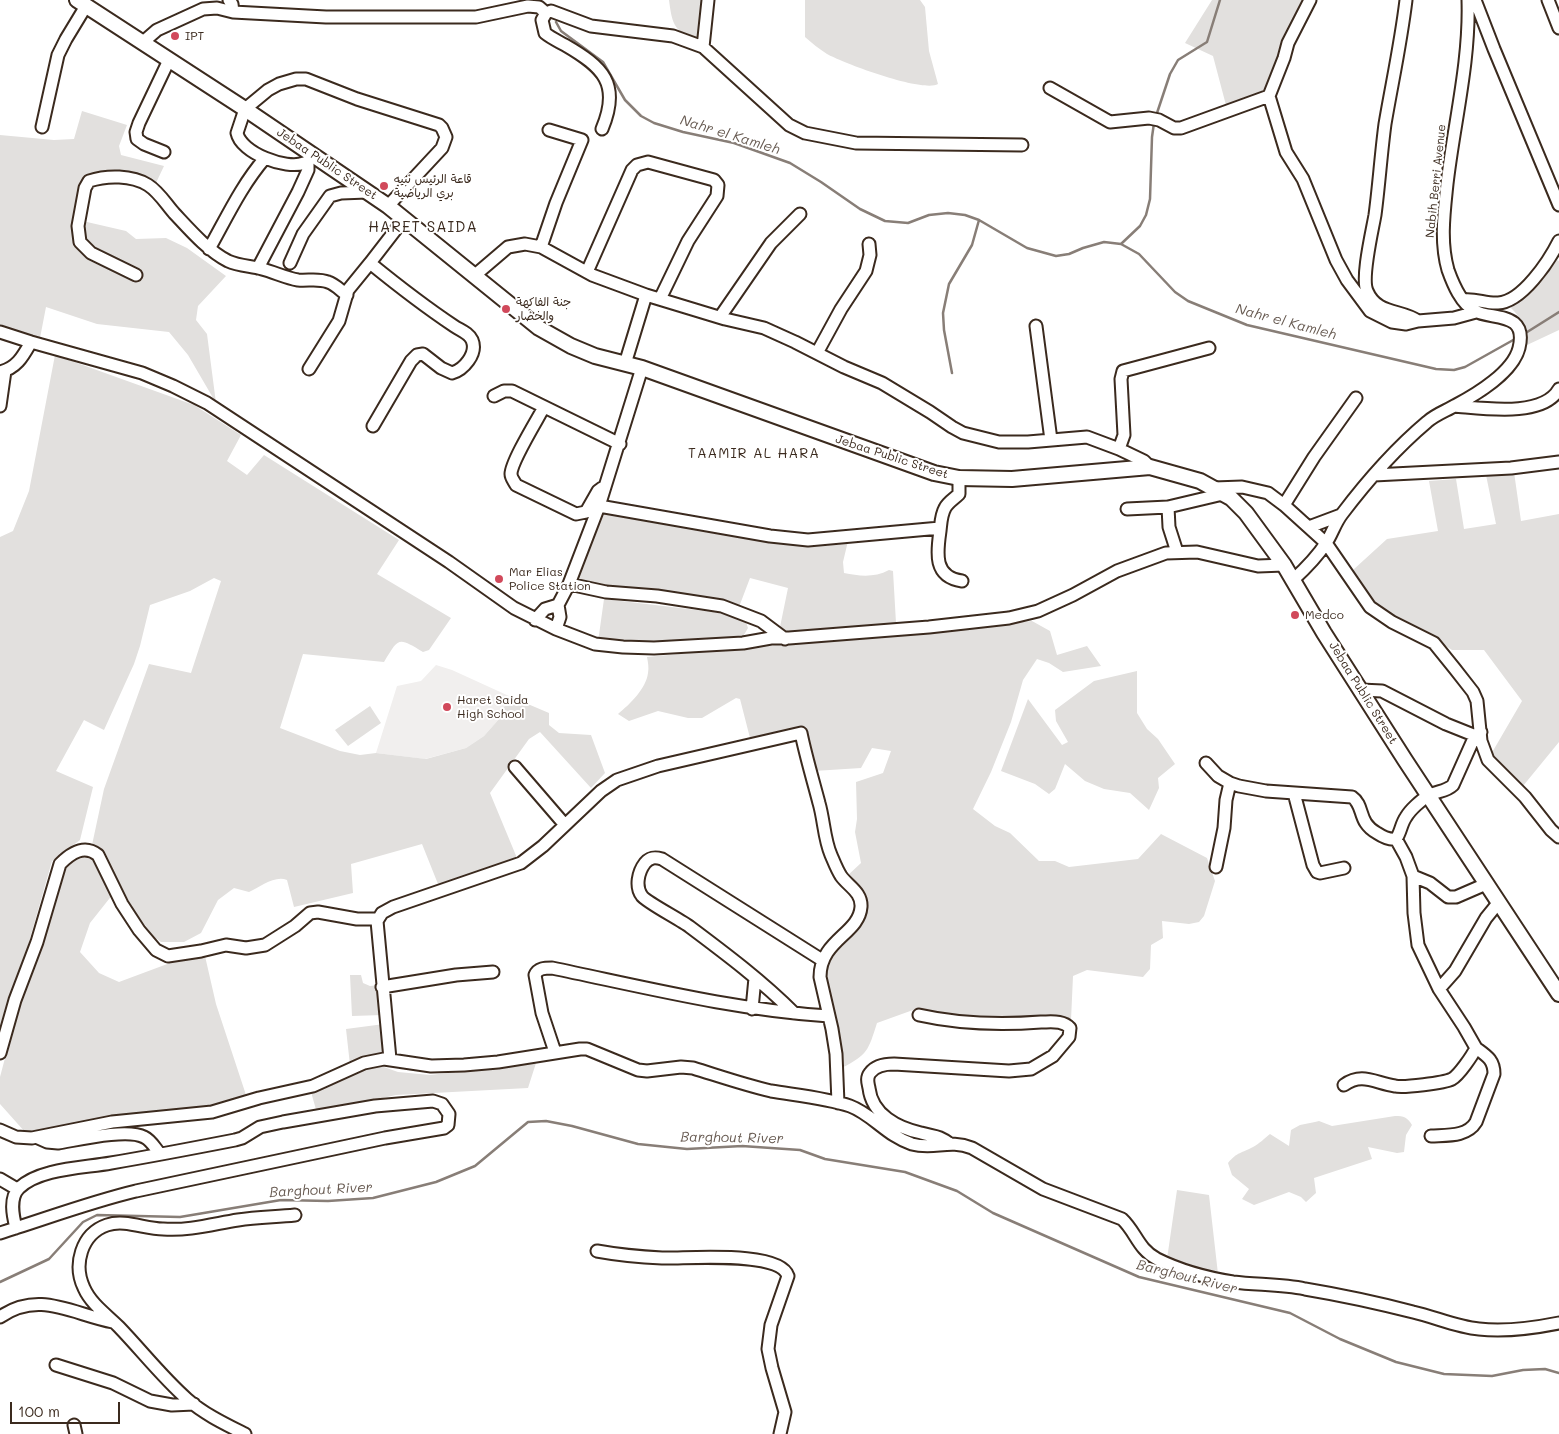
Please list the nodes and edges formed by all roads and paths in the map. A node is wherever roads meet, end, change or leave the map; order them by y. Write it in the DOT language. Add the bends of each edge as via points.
graph roads {
  1 [pos="230,0"];
  2 [pos="708,0"];
  3 [pos="1310,0"];
  4 [pos="1406,0"];
  5 [pos="1468,0"];
  6 [pos="1475,0"];
  7 [pos="1548,0"];
  8 [pos="82,3"];
  9 [pos="233,12"];
  10 [pos="546,13"];
  11 [pos="1559,28"];
  12 [pos="142,43"];
  13 [pos="704,47"];
  14 [pos="169,60"];
  15 [pos="1050,88"];
  16 [pos="1269,96"];
  17 [pos="245,109"];
  18 [pos="42,127"];
  19 [pos="602,129"];
  20 [pos="549,130"];
  21 [pos="1022,145"];
  22 [pos="164,152"];
  23 [pos="265,158"];
  24 [pos="311,158"];
  25 [pos="367,192"];
  26 [pos="1558,200"];
  27 [pos="388,206"];
  28 [pos="800,214"];
  29 [pos="404,219"];
  30 [pos="1559,241"];
  31 [pos="869,244"];
  32 [pos="541,247"];
  33 [pos="209,248"];
  34 [pos="290,263"];
  35 [pos="370,263"];
  36 [pos="258,268"];
  37 [pos="587,272"];
  38 [pos="136,275"];
  39 [pos="474,276"];
  40 [pos="646,295"];
  41 [pos="347,296"];
  42 [pos="660,299"];
  43 [pos="1463,300"];
  44 [pos="1476,312"];
  45 [pos="720,317"];
  46 [pos="1418,321"];
  47 [pos="1036,326"];
  48 [pos="0,332"];
  49 [pos="31,342"];
  50 [pos="1209,348"];
  51 [pos="817,353"];
  52 [pos="625,364"];
  53 [pos="642,368"];
  54 [pos="309,369"];
  55 [pos="3,371"];
  56 [pos="1559,389"];
  57 [pos="494,396"];
  58 [pos="1356,398"];
  59 [pos="1541,405"];
  60 [pos="1559,405"];
  61 [pos="0,406"];
  62 [pos="1454,406"];
  63 [pos="544,407"];
  64 [pos="373,426"];
  65 [pos="1051,440"];
  66 [pos="620,444"];
  67 [pos="1119,448"];
  68 [pos="1559,462"];
  69 [pos="1150,467"];
  70 [pos="1374,475"];
  71 [pos="959,478"];
  72 [pos="605,486"];
  73 [pos="1219,491"];
  74 [pos="1284,505"];
  75 [pos="599,506"];
  76 [pos="1168,507"];
  77 [pos="1127,509"];
  78 [pos="1341,515"];
  79 [pos="1309,527"];
  80 [pos="940,528"];
  81 [pos="1326,543"];
  82 [pos="1177,552"];
  83 [pos="1284,565"];
  84 [pos="1293,580"];
  85 [pos="962,581"];
  86 [pos="569,584"];
  87 [pos="558,604"];
  88 [pos="535,620"];
  89 [pos="757,622"];
  90 [pos="556,629"];
  91 [pos="785,639"];
  92 [pos="762,640"];
  93 [pos="748,642"];
  94 [pos="1361,690"];
  95 [pos="1478,734"];
  96 [pos="1206,764"];
  97 [pos="516,767"];
  98 [pos="1230,783"];
  99 [pos="1294,794"];
  100 [pos="1428,796"];
  101 [pos="565,825"];
  102 [pos="1559,837"];
  103 [pos="1396,839"];
  104 [pos="1216,867"];
  105 [pos="1344,868"];
  106 [pos="1413,876"];
  107 [pos="1486,884"];
  108 [pos="1499,902"];
  109 [pos="378,920"];
  110 [pos="822,960"];
  111 [pos="493,972"];
  112 [pos="756,978"];
  113 [pos="382,988"];
  114 [pos="1439,989"];
  115 [pos="1559,994"];
  116 [pos="752,1008"];
  117 [pos="794,1014"];
  118 [pos="919,1015"];
  119 [pos="829,1016"];
  120 [pos="1476,1048"];
  121 [pos="554,1052"];
  122 [pos="0,1053"];
  123 [pos="390,1059"];
  124 [pos="1344,1085"];
  125 [pos="838,1103"];
  126 [pos="0,1130"];
  127 [pos="1431,1136"];
  128 [pos="36,1137"];
  129 [pos="950,1144"];
  130 [pos="160,1154"];
  131 [pos="0,1179"];
  132 [pos="17,1190"];
  133 [pos="295,1215"];
  134 [pos="16,1228"];
  135 [pos="0,1233"];
  136 [pos="597,1251"];
  137 [pos="0,1317"];
  138 [pos="114,1322"];
  139 [pos="1559,1323"];
  140 [pos="56,1365"];
  141 [pos="194,1404"];
  142 [pos="245,1434"];
  143 [pos="780,1434"];
  1 -- 9 [label="street"];
  2 -- 13 [label="street"];
  3 -- 16 [label="street" via="1288,43"];
  4 -- 46 [label="street" via="1385,124 1366,285 1378,305"];
  5 -- 43 [label="street, Nabih Berri Avenue" via="1467,48 1450,157 1443,229 1449,272"];
  6 -- 26 [label="street"];
  7 -- 11 [label="street"];
  8 -- 12 [label="main road, Jebaa Public Street"];
  8 -- 18 [label="street" via="58,55"];
  9 -- 10 [label="street" via="326,17 457,18 528,6"];
  9 -- 12 [label="street" via="203,9 157,30"];
  10 -- 13 [label="street" via="591,26 673,36"];
  10 -- 19 [label="street" via="542,20 545,33 597,66 606,78 610,94"];
  12 -- 14 [label="main road, Jebaa Public Street"];
  13 -- 21 [label="street" via="789,125 805,133 856,142"];
  14 -- 17 [label="main road, Jebaa Public Street"];
  14 -- 22 [label="street" via="136,132 137,139"];
  15 -- 16 [label="street" via="1110,122 1154,119 1174,128"];
  16 -- 46 [label="street" via="1286,152 1303,178 1347,280 1370,311 1380,317 1406,324"];
  17 -- 23 [label="street" via="238,136 242,144"];
  17 -- 24 [label="main road, Jebaa Public Street"];
  17 -- 27 [label="street" via="279,84 306,79 439,124 446,137 442,148"];
  20 -- 32 [label="street" via="582,140"];
  23 -- 24 [label="street" via="292,165 304,164"];
  23 -- 33 [label="street" via="238,194"];
  24 -- 25 [label="main road, Jebaa Public Street"];
  24 -- 36 [label="street" via="298,192"];
  25 -- 27 [label="main road, Jebaa Public Street"];
  25 -- 34 [label="street" via="341,192 330,196 303,234"];
  27 -- 29 [label="main road, Jebaa Public Street"];
  28 -- 45 [label="street" via="771,243"];
  29 -- 35 [label="street"];
  29 -- 39 [label="main road, Jebaa Public Street"];
  30 -- 43 [label="street" via="1529,284 1509,301"];
  31 -- 51 [label="street" via="866,270"];
  32 -- 37 [label="street"];
  32 -- 39 [label="street" via="525,244 508,248"];
  33 -- 36 [label="street" via="229,261"];
  33 -- 38 [label="street" via="146,184 120,177 89,181 78,226 80,242 91,252"];
  35 -- 41 [label="street" via="348,290"];
  35 -- 64 [label="street" via="472,340 465,366 452,373 423,354 415,356"];
  36 -- 41 [label="street" via="296,280 331,282"];
  37 -- 40 [label="street"];
  37 -- 42 [label="street" via="620,195 637,165 648,162 714,180 718,185 717,196 688,241"];
  39 -- 52 [label="main road, Jebaa Public Street" via="539,328 571,346"];
  40 -- 42 [label="street"];
  40 -- 52 [label="street"];
  41 -- 54 [label="street" via="339,321"];
  42 -- 45 [label="street"];
  43 -- 44 [label="street, Nabih Berri Avenue"];
  44 -- 46 [label="street" via="1454,318"];
  44 -- 62 [label="street" via="1511,321 1520,334 1518,351 1509,367"];
  45 -- 51 [label="street" via="764,328"];
  47 -- 65 [label="street"];
  48 -- 49 [label="street"];
  49 -- 55 [label="street" via="21,360"];
  49 -- 88 [label="street" via="142,373 207,403"];
  50 -- 67 [label="street" via="1124,371 1121,380 1124,435"];
  51 -- 65 [label="street" via="882,383 963,433 999,442"];
  52 -- 53 [label="main road, Jebaa Public Street"];
  53 -- 66 [label="street"];
  53 -- 71 [label="main road, Jebaa Public Street" via="853,445 934,473"];
  55 -- 61 [label="street"];
  56 -- 59 [label="street" via="1552,399"];
  57 -- 63 [label="street" via="512,391"];
  58 -- 74 [label="street"];
  59 -- 60 [label="street"];
  59 -- 62 [label="street" via="1523,408"];
  62 -- 70 [label="street" via="1428,420"];
  63 -- 66 [label="street"];
  63 -- 72 [label="street" via="512,470 511,476 516,485 576,514 586,512 598,491"];
  65 -- 67 [label="street" via="1087,437"];
  66 -- 72 [label="street"];
  67 -- 69 [label="street"];
  68 -- 70 [label="street" via="1502,469"];
  69 -- 71 [label="main road, Jebaa Public Street" via="1012,479"];
  69 -- 73 [label="main road, Jebaa Public Street" via="1185,476"];
  70 -- 78 [label="street"];
  71 -- 80 [label="street" via="959,494 946,506"];
  72 -- 75 [label="street"];
  73 -- 74 [label="street" via="1242,487 1268,493"];
  73 -- 76 [label="street"];
  73 -- 83 [label="main road, Jebaa Public Street" via="1246,513"];
  74 -- 79 [label="street"];
  75 -- 80 [label="street" via="808,540"];
  75 -- 86 [label="street"];
  76 -- 77 [label="street"];
  76 -- 82 [label="street" via="1169,527"];
  78 -- 79 [label="street"];
  78 -- 81 [label="street"];
  79 -- 81 [label="street"];
  80 -- 85 [label="street" via="939,565 952,578"];
  81 -- 84 [label="street"];
  81 -- 95 [label="street" via="1370,607 1434,644 1444,654 1477,701"];
  82 -- 83 [label="street" via="1206,553 1258,566"];
  82 -- 91 [label="street" via="1136,563 1058,602 1010,618"];
  83 -- 84 [label="main road, Jebaa Public Street"];
  84 -- 94 [label="main road, Jebaa Public Street"];
  86 -- 87 [label="street"];
  86 -- 89 [label="street" via="606,592 722,606"];
  87 -- 88 [label="street" via="545,609"];
  87 -- 90 [label="street" via="560,617"];
  88 -- 90 [label="street"];
  89 -- 91 [label="street"];
  89 -- 92 [label="street"];
  89 -- 93 [label="street" via="754,635"];
  90 -- 93 [label="street" via="596,644 623,647"];
  91 -- 92 [label="street"];
  92 -- 93 [label="street"];
  94 -- 95 [label="street" via="1382,691 1446,724"];
  94 -- 100 [label="main road, Jebaa Public Street"];
  95 -- 100 [label="street" via="1450,789"];
  95 -- 102 [label="street" via="1488,760 1525,796"];
  96 -- 98 [label="street"];
  97 -- 101 [label="street"];
  98 -- 99 [label="street"];
  98 -- 104 [label="street"];
  99 -- 103 [label="street" via="1352,797 1359,804 1370,830 1387,839"];
  99 -- 105 [label="street" via="1317,872"];
  100 -- 103 [label="street" via="1406,817"];
  100 -- 107 [label="main road, Jebaa Public Street"];
  101 -- 109 [label="street" via="520,864 393,907 382,913"];
  101 -- 110 [label="street" via="617,780 666,764 801,733 827,845 841,876 856,890 861,906 858,918"];
  103 -- 106 [label="street"];
  106 -- 107 [label="street" via="1430,883 1448,897 1456,897"];
  106 -- 114 [label="street" via="1418,945"];
  107 -- 108 [label="main road, Jebaa Public Street"];
  108 -- 114 [label="street" via="1455,971"];
  108 -- 115 [label="main road, Jebaa Public Street"];
  109 -- 113 [label="street"];
  109 -- 122 [label="street" via="310,913 265,945 246,948 226,945 168,956 156,950 139,930 98,855 91,850 83,850 60,864"];
  110 -- 112 [label="street" via="662,859 655,857 645,863 638,883 643,897 690,927"];
  110 -- 119 [label="street" via="820,977"];
  111 -- 113 [label="street"];
  112 -- 116 [label="street"];
  112 -- 117 [label="street"];
  113 -- 123 [label="street"];
  114 -- 120 [label="street"];
  116 -- 117 [label="street"];
  116 -- 121 [label="street" via="552,968 543,969 536,973 536,985"];
  117 -- 119 [label="street"];
  118 -- 129 [label="street" via="1013,1024 1054,1022 1070,1028 1069,1037 1054,1056 1031,1069 1009,1071 894,1064 870,1072 870,1092 875,1106 885,1117 907,1129 940,1136"];
  119 -- 125 [label="street" via="836,1054"];
  120 -- 124 [label="street" via="1450,1080 1398,1087 1360,1077"];
  120 -- 127 [label="street" via="1490,1059 1494,1067 1476,1122 1461,1133"];
  121 -- 123 [label="street" via="498,1062 431,1066"];
  121 -- 125 [label="street" via="587,1049 647,1071 693,1068 768,1090"];
  123 -- 128 [label="street" via="372,1060 313,1086 212,1112 112,1122"];
  125 -- 129 [label="street" via="852,1107 898,1139 926,1146"];
  126 -- 128 [label="street" via="16,1137"];
  128 -- 130 [label="street" via="58,1143 131,1134 144,1137"];
  129 -- 139 [label="street" via="972,1148 1043,1189 1122,1220 1146,1252 1194,1272 1233,1282 1304,1288 1480,1329 1506,1330"];
  130 -- 132 [label="street" via="56,1172 26,1183"];
  130 -- 134 [label="street" via="239,1140 260,1127 376,1106 433,1101 442,1104 449,1114 448,1125 444,1128 110,1197"];
  131 -- 132 [label="street"];
  132 -- 134 [label="street" via="12,1215"];
  133 -- 138 [label="street" via="163,1230 125,1223 107,1225 84,1243 79,1272 84,1289"];
  134 -- 135 [label="street"];
  136 -- 143 [label="street" via="647,1257 757,1260 786,1271 788,1276 771,1325 768,1349 785,1412"];
  137 -- 138 [label="street" via="14,1308 48,1304"];
  138 -- 141 [label="street"];
  140 -- 141 [label="street" via="113,1383 150,1401"];
  141 -- 142 [label="street"];
}
